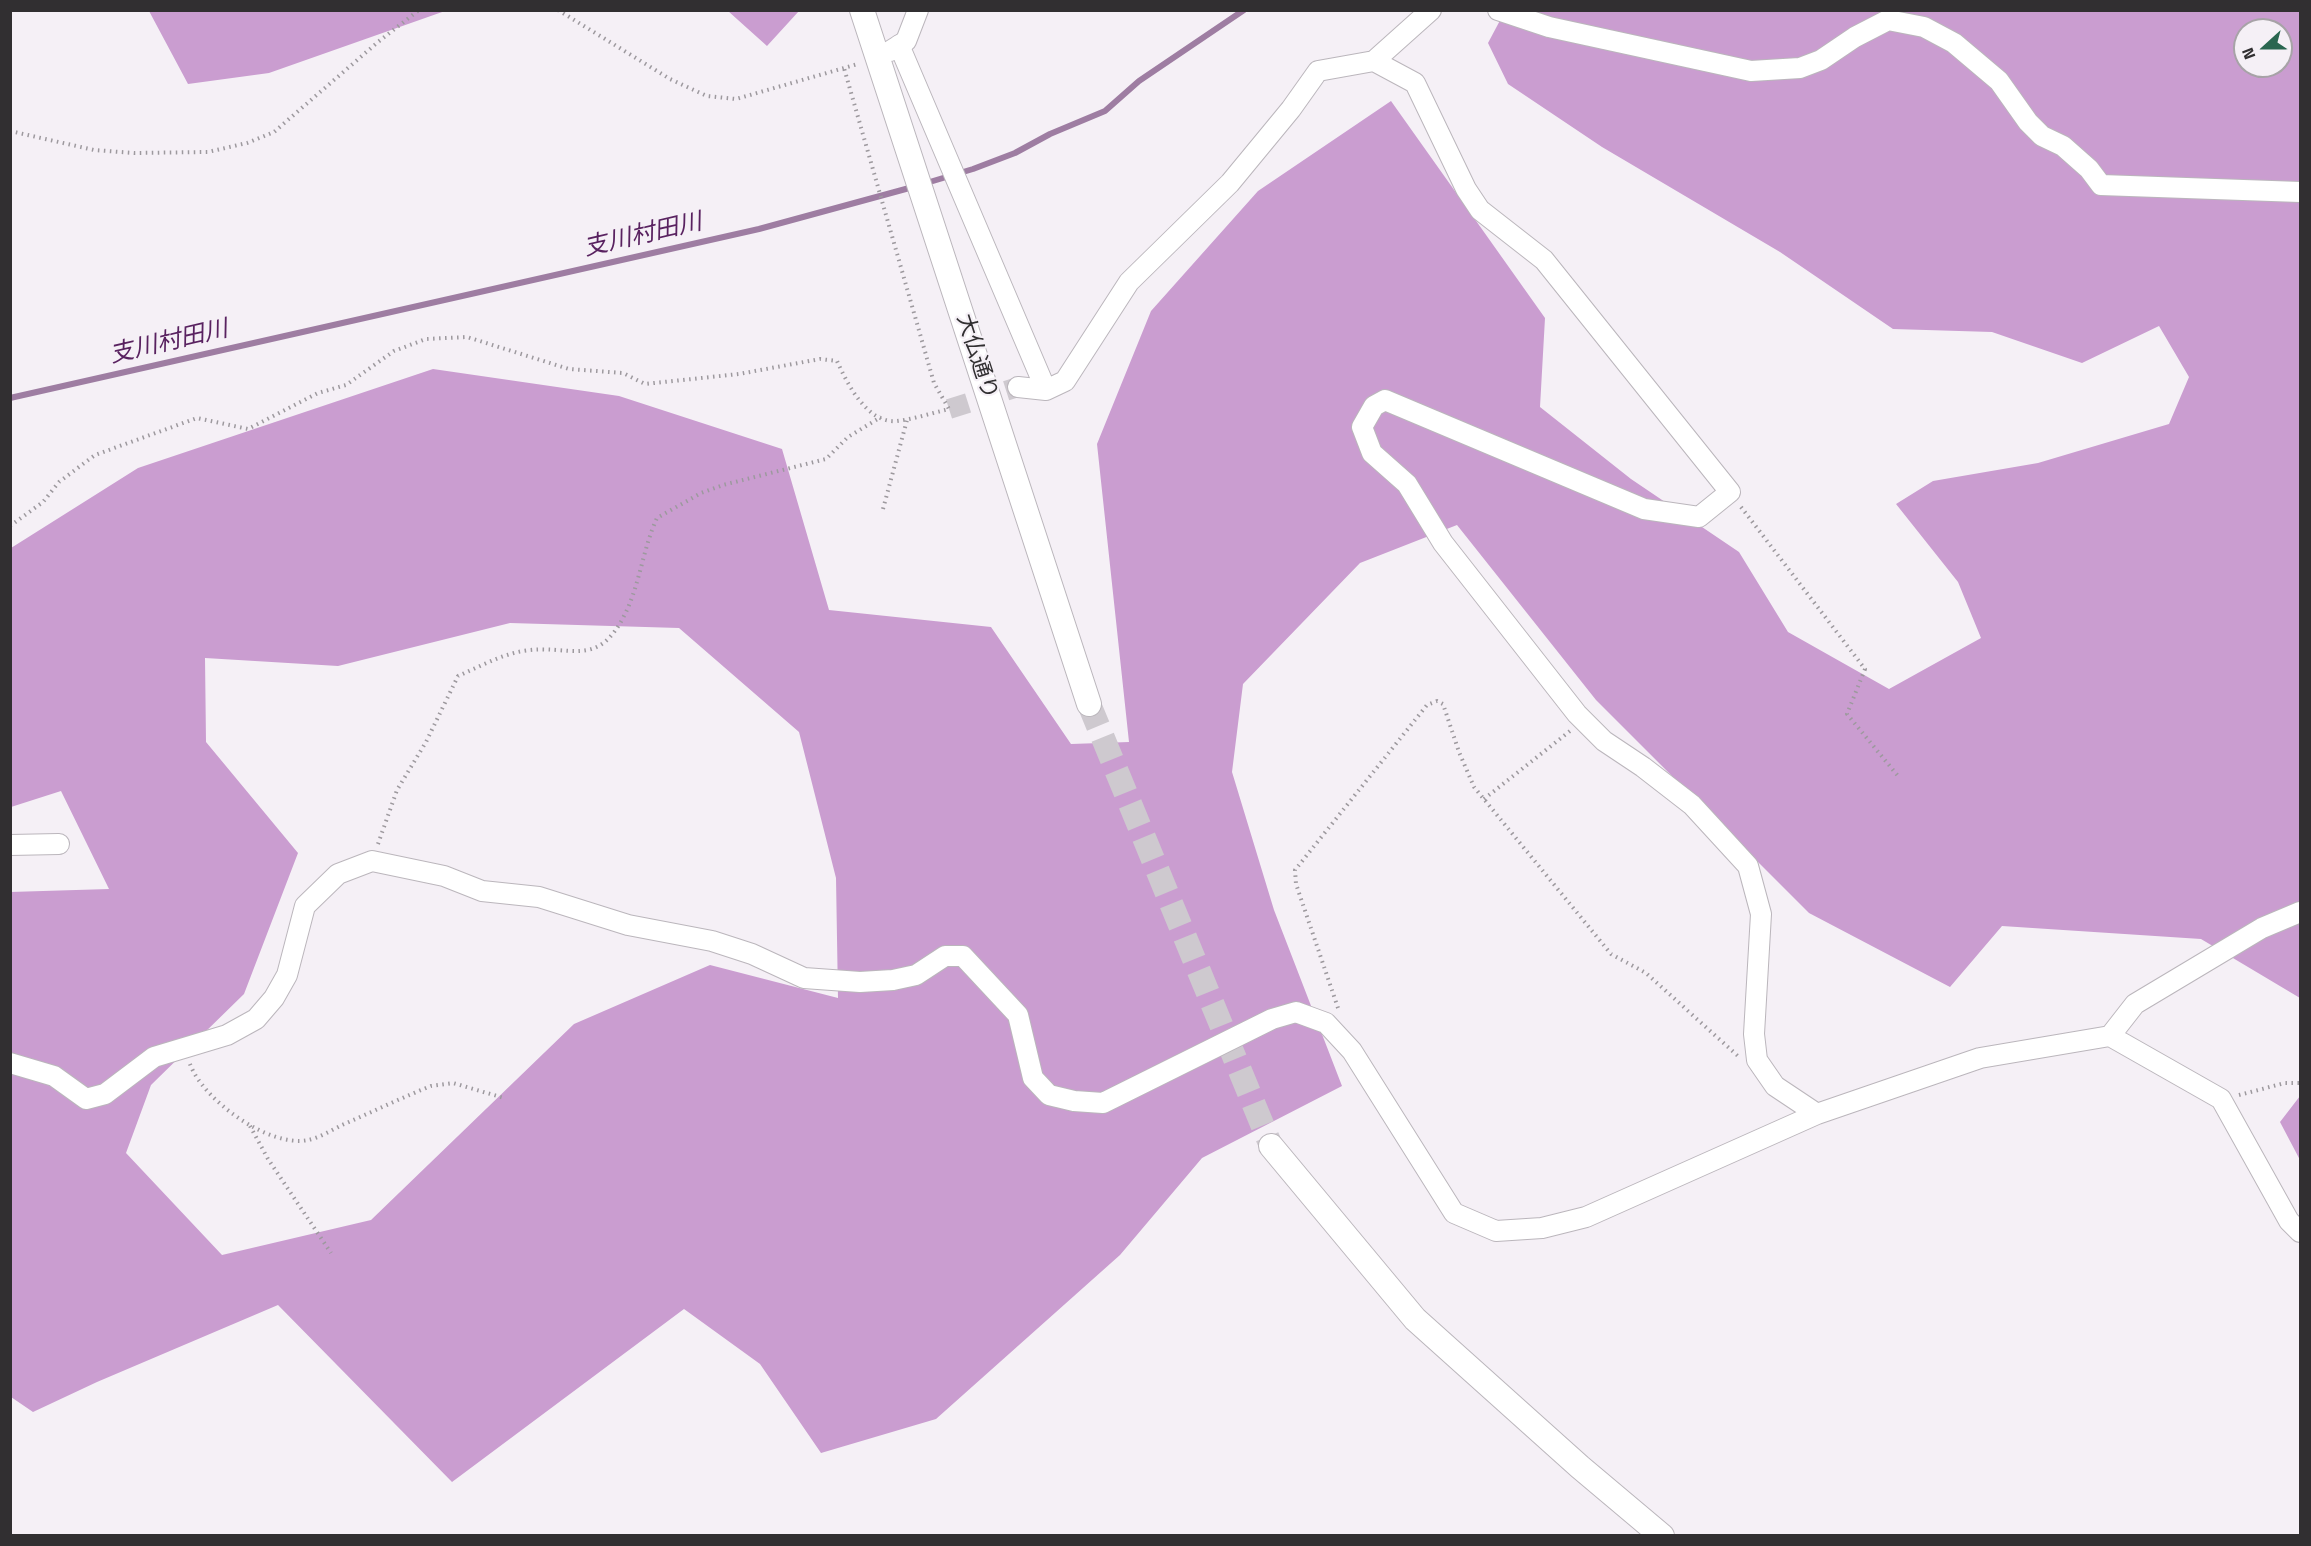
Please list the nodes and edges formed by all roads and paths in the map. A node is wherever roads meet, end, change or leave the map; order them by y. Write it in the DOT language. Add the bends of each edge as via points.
graph roads {
  1 [pos="419,10"];
  2 [pos="558,10"];
  3 [pos="862,10"];
  4 [pos="918,10"];
  5 [pos="1431,10"];
  6 [pos="1498,10"];
  7 [pos="899,45"];
  8 [pos="879,58"];
  9 [pos="1374,61"];
  10 [pos="844,68"];
  11 [pos="10,131"];
  12 [pos="2301,192"];
  13 [pos="1018,387"];
  14 [pos="1046,390"];
  15 [pos="882,417"];
  16 [pos="907,419"];
  17 [pos="1730,492"];
  18 [pos="883,509"];
  19 [pos="10,526"];
  20 [pos="1089,704"];
  21 [pos="1583,721"];
  22 [pos="1898,776"];
  23 [pos="1484,799"];
  24 [pos="59,844"];
  25 [pos="10,845"];
  26 [pos="372,861"];
  27 [pos="2301,912"];
  28 [pos="1341,1018"];
  29 [pos="2110,1036"];
  30 [pos="184,1047"];
  31 [pos="10,1063"];
  32 [pos="1762,1068"];
  33 [pos="2301,1083"];
  34 [pos="504,1098"];
  35 [pos="2221,1100"];
  36 [pos="1816,1114"];
  37 [pos="250,1125"];
  38 [pos="1271,1146"];
  39 [pos="2301,1232"];
  40 [pos="331,1252"];
  41 [pos="1662,1536"];
  1 -- 11 [label="path" via="274,132 247,143 208,152 134,153 94,150"];
  2 -- 10 [label="path" via="670,79 707,96 736,99"];
  3 -- 8 [label="street, 大仏通り"];
  4 -- 7 [label="street" via="906,41"];
  5 -- 9 [label="street"];
  6 -- 12 [label="street" via="1549,27 1751,71 1800,68 1821,60 1888,20 1924,27 1954,43 1999,81 2028,122 2042,136 2069,151 2101,185"];
  7 -- 8 [label="street"];
  7 -- 14 [label="street"];
  8 -- 10 [label="path"];
  8 -- 20 [label="street, 大仏通り"];
  9 -- 14 [label="street" via="1318,71 1230,183 1129,282 1065,381"];
  9 -- 17 [label="street" via="1415,83 1480,210 1544,260"];
  10 -- 16 [label="path" via="934,383 949,410"];
  13 -- 14 [label="street"];
  15 -- 16 [label="path" via="895,422"];
  15 -- 19 [label="path" via="854,397 837,361 820,359 740,374 645,384 623,373 569,369 466,337 426,339 394,351 346,385 318,393 249,429 197,418 95,455"];
  15 -- 26 [label="path" via="848,437 826,459 723,484 657,518 625,614 602,646 585,652 524,651 458,676 397,790"];
  16 -- 18 [label="path"];
  17 -- 21 [label="street" via="1699,517 1644,508 1385,400 1374,406 1362,426 1372,453 1407,484 1443,543"];
  17 -- 22 [label="path" via="1865,669 1847,714"];
  21 -- 23 [label="path"];
  21 -- 32 [label="street" via="1604,741 1692,805 1748,866 1761,914 1754,1034 1757,1060"];
  23 -- 28 [label="path" via="1474,787 1443,704 1437,700 1427,705 1302,858 1295,870 1296,884"];
  23 -- 32 [label="path" via="1611,954 1646,973 1719,1042 1746,1063"];
  24 -- 25 [label="street"];
  26 -- 30 [label="street" via="338,874 305,906 287,975 256,1019 227,1035"];
  26 -- 36 [label="street" via="403,865 482,891 539,897 628,925 712,941 804,978 893,980 916,975 945,956 963,956 1018,1015 1033,1078 1049,1095 1074,1101 1103,1103 1272,1019 1296,1012 1326,1023 1352,1051 1454,1213 1496,1231 1542,1228 1586,1217"];
  27 -- 29 [label="street" via="2262,928 2135,1004"];
  29 -- 35 [label="street"];
  29 -- 36 [label="street" via="1980,1058"];
  30 -- 31 [label="street" via="154,1057 105,1094 86,1099 54,1076"];
  30 -- 37 [label="path" via="192,1071 207,1091"];
  32 -- 36 [label="street" via="1775,1086"];
  33 -- 35 [label="path" via="2285,1083"];
  34 -- 37 [label="path" via="453,1083 431,1086 308,1140 285,1139"];
  35 -- 39 [label="street" via="2289,1221"];
  37 -- 40 [label="path" via="267,1159"];
  38 -- 41 [label="street" via="1415,1319"];
}
